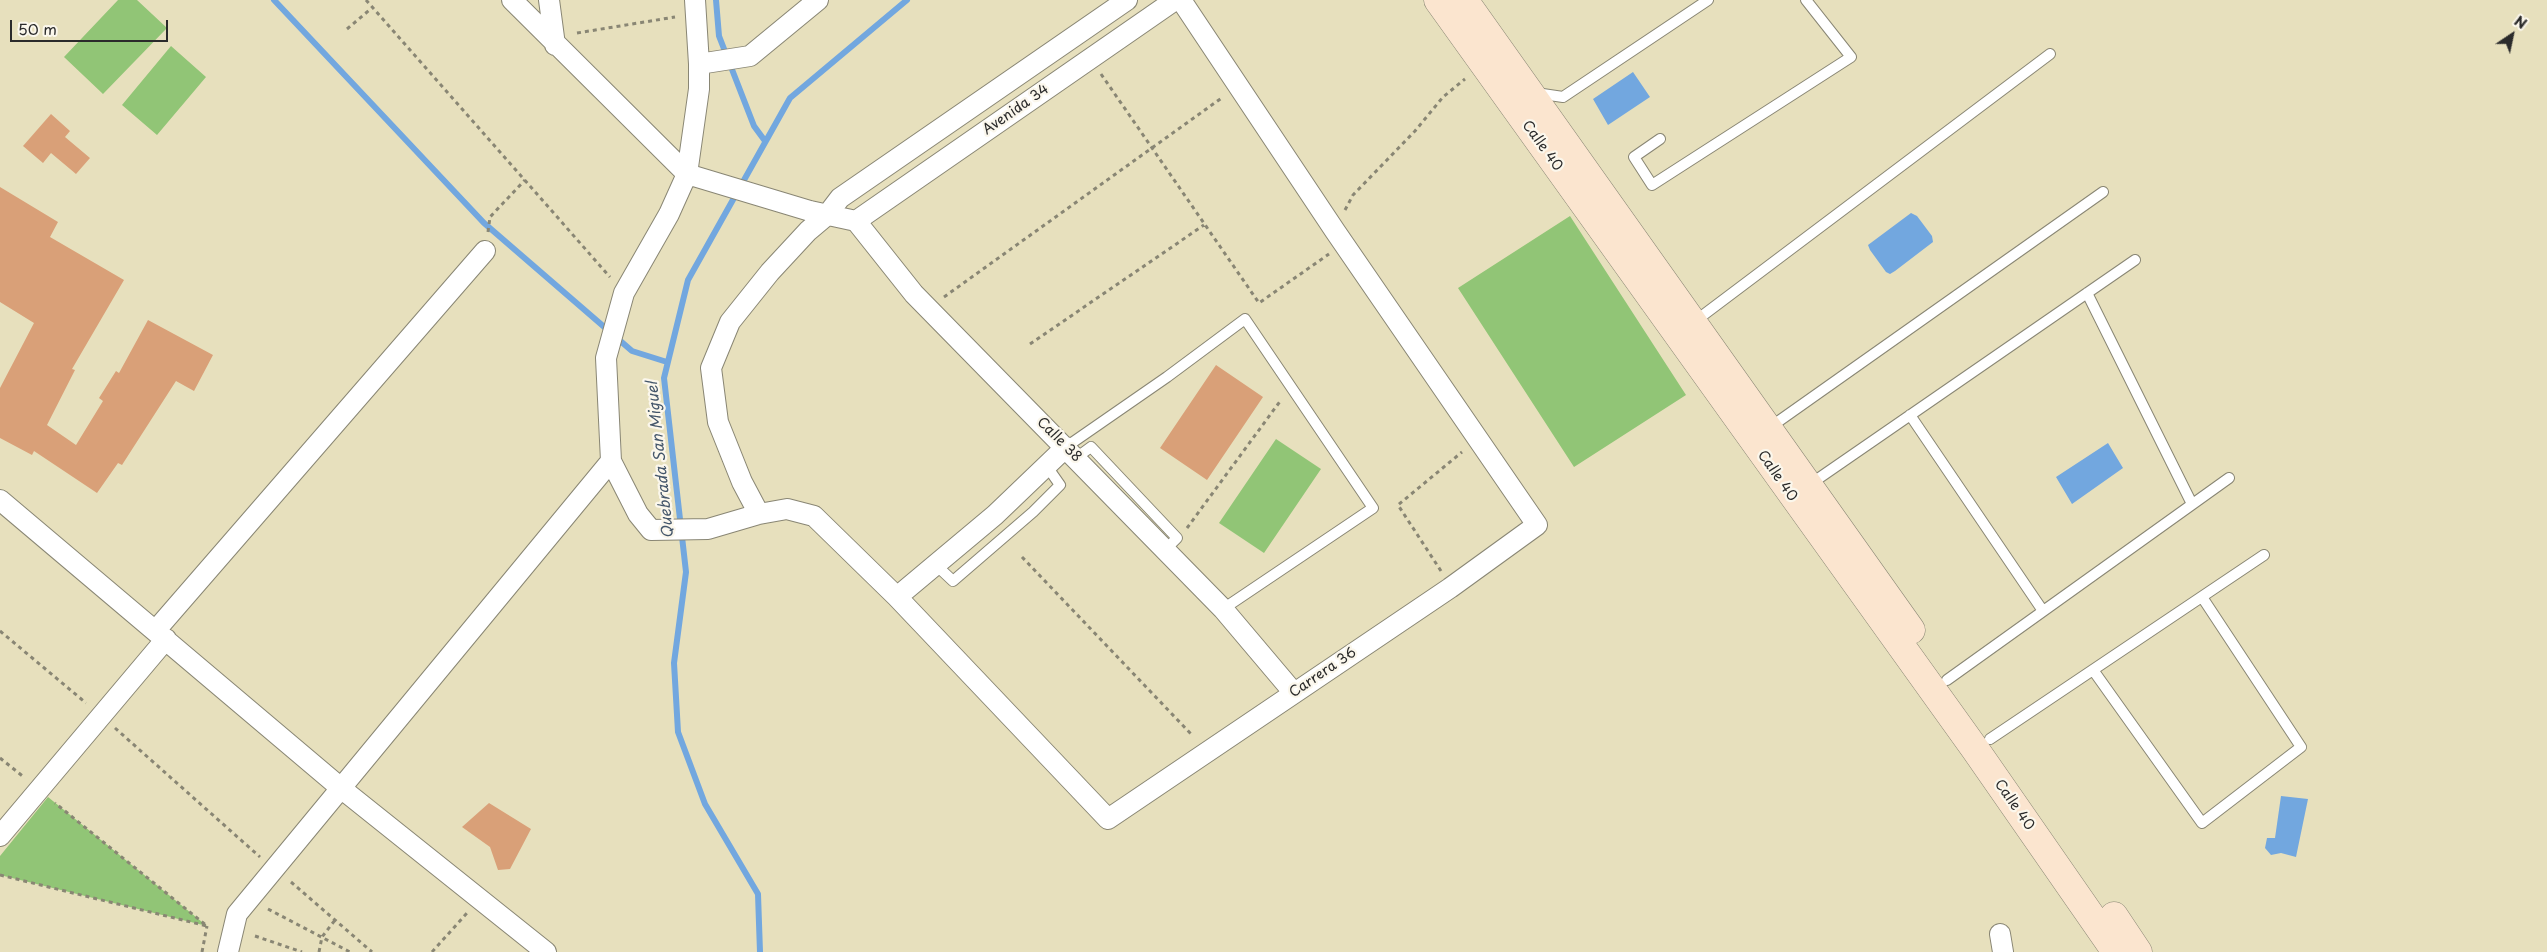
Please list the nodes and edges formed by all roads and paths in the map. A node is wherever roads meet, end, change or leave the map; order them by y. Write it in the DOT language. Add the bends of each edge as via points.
graph roads {
  1 [pos="366,0"];
  2 [pos="512,0"];
  3 [pos="549,0"];
  4 [pos="695,0"];
  5 [pos="818,0"];
  6 [pos="1127,0"];
  7 [pos="1175,0"];
  8 [pos="1181,0"];
  9 [pos="1438,0"];
  10 [pos="1464,0"];
  11 [pos="1708,0"];
  12 [pos="1806,0"];
  13 [pos="373,7"];
  14 [pos="682,16"];
  15 [pos="347,29"];
  16 [pos="577,33"];
  17 [pos="555,45"];
  18 [pos="2050,54"];
  19 [pos="1493,58"];
  20 [pos="708,63"];
  21 [pos="1097,67"];
  22 [pos="1228,94"];
  23 [pos="1521,99"];
  24 [pos="1660,139"];
  25 [pos="1152,148"];
  26 [pos="694,177"];
  27 [pos="525,180"];
  28 [pos="2103,192"];
  29 [pos="819,213"];
  30 [pos="856,221"];
  31 [pos="1204,225"];
  32 [pos="1334,240"];
  33 [pos="486,243"];
  34 [pos="1628,249"];
  35 [pos="2135,260"];
  36 [pos="2087,293"];
  37 [pos="623,297"];
  38 [pos="942,298"];
  39 [pos="1693,323"];
  40 [pos="1030,344"];
  41 [pos="1282,399"];
  42 [pos="1910,415"];
  43 [pos="1760,434"];
  44 [pos="1468,447"];
  45 [pos="1071,453"];
  46 [pos="611,461"];
  47 [pos="2229,478"];
  48 [pos="1800,491"];
  49 [pos="0,500"];
  50 [pos="2192,504"];
  51 [pos="759,514"];
  52 [pos="1185,530"];
  53 [pos="2264,555"];
  54 [pos="1022,556"];
  55 [pos="1444,576"];
  56 [pos="897,597"];
  57 [pos="2202,597"];
  58 [pos="1223,609"];
  59 [pos="2043,611"];
  60 [pos="0,631"];
  61 [pos="161,634"];
  62 [pos="2092,670"];
  63 [pos="1947,680"];
  64 [pos="1294,693"];
  65 [pos="100,716"];
  66 [pos="1192,735"];
  67 [pos="1982,744"];
  68 [pos="342,789"];
  69 [pos="48,797"];
  70 [pos="0,836"];
  71 [pos="263,860"];
  72 [pos="0,875"];
  73 [pos="291,882"];
  74 [pos="268,908"];
  75 [pos="469,911"];
  76 [pos="335,920"];
  77 [pos="208,926"];
  78 [pos="255,936"];
  79 [pos="322,937"];
  80 [pos="202,952"];
  81 [pos="228,952"];
  82 [pos="302,952"];
  83 [pos="319,952"];
  84 [pos="350,952"];
  85 [pos="372,952"];
  86 [pos="432,952"];
  87 [pos="546,952"];
  88 [pos="2116,952"];
  89 [pos="2138,952"];
  1 -- 13 [label="path"];
  2 -- 17 [label="street"];
  3 -- 17 [label="street"];
  4 -- 20 [label="street"];
  5 -- 20 [label="street" via="750,56"];
  6 -- 29 [label="street, Avenida 34"];
  7 -- 30 [label="street, Avenida 34"];
  8 -- 32 [label="street"];
  9 -- 19 [label="main road, Calle 40"];
  10 -- 19 [label="main road, Calle 40"];
  11 -- 23 [label="lane" via="1562,97"];
  12 -- 24 [label="lane" via="1852,57 1652,185 1634,157"];
  13 -- 15 [label="path"];
  13 -- 27 [label="path"];
  14 -- 16 [label="path"];
  17 -- 26 [label="street"];
  18 -- 39 [label="lane"];
  19 -- 23 [label="main road, Calle 40"];
  19 -- 32 [label="path" via="1443,96 1353,195"];
  20 -- 26 [label="street" via="699,89"];
  21 -- 25 [label="path"];
  22 -- 25 [label="path"];
  23 -- 34 [label="main road, Calle 40"];
  25 -- 31 [label="path"];
  25 -- 38 [label="path"];
  26 -- 29 [label="street"];
  26 -- 37 [label="street" via="669,214"];
  27 -- 33 [label="path" via="490,217"];
  27 -- 37 [label="path"];
  28 -- 43 [label="lane"];
  29 -- 30 [label="street"];
  29 -- 51 [label="street, Avenida 34" via="808,231 730,322 712,368 718,422 742,482"];
  30 -- 45 [label="street, Calle 38" via="914,294"];
  31 -- 32 [label="path" via="1259,303"];
  31 -- 40 [label="path"];
  32 -- 64 [label="street, Carrera 36" via="1537,525"];
  33 -- 61 [label="street"];
  34 -- 39 [label="main road, Calle 40"];
  34 -- 43 [label="main road, Calle 40"];
  35 -- 36 [label="lane"];
  36 -- 42 [label="lane"];
  36 -- 50 [label="lane"];
  37 -- 46 [label="street" via="606,358"];
  39 -- 43 [label="main road, Calle 40"];
  41 -- 52 [label="path"];
  42 -- 48 [label="lane"];
  42 -- 59 [label="lane"];
  43 -- 48 [label="main road, Calle 40"];
  44 -- 55 [label="path" via="1398,505"];
  45 -- 56 [label="street" via="1046,465 995,515"];
  45 -- 58 [label="street, Calle 38"];
  45 -- 58 [label="lane" via="1245,319 1373,508"];
  46 -- 51 [label="street" via="638,514 651,530 708,529"];
  46 -- 68 [label="street"];
  47 -- 50 [label="lane"];
  48 -- 63 [label="main road, Calle 40"];
  48 -- 67 [label="main road, Calle 40"];
  49 -- 61 [label="street"];
  50 -- 59 [label="lane"];
  51 -- 56 [label="street" via="787,509 814,516"];
  53 -- 57 [label="lane"];
  54 -- 66 [label="path"];
  56 -- 64 [label="street, Carrera 36" via="1108,820"];
  57 -- 62 [label="lane"];
  57 -- 62 [label="lane" via="2301,747 2202,823"];
  58 -- 64 [label="street, Calle 38"];
  59 -- 63 [label="lane"];
  60 -- 65 [label="path"];
  61 -- 65 [label="street"];
  61 -- 68 [label="street"];
  62 -- 67 [label="lane"];
  63 -- 67 [label="main road, Calle 40"];
  65 -- 70 [label="street"];
  65 -- 71 [label="path"];
  67 -- 88 [label="main road, Calle 40"];
  67 -- 89 [label="main road, Calle 40"];
  68 -- 81 [label="street" via="237,914"];
  68 -- 87 [label="street"];
  69 -- 77 [label="path"];
  72 -- 77 [label="path"];
  73 -- 76 [label="path"];
  74 -- 79 [label="path"];
  75 -- 86 [label="path"];
  76 -- 79 [label="path"];
  76 -- 85 [label="path"];
  77 -- 80 [label="path"];
  78 -- 82 [label="path"];
  79 -- 83 [label="path"];
  79 -- 84 [label="path"];
}
